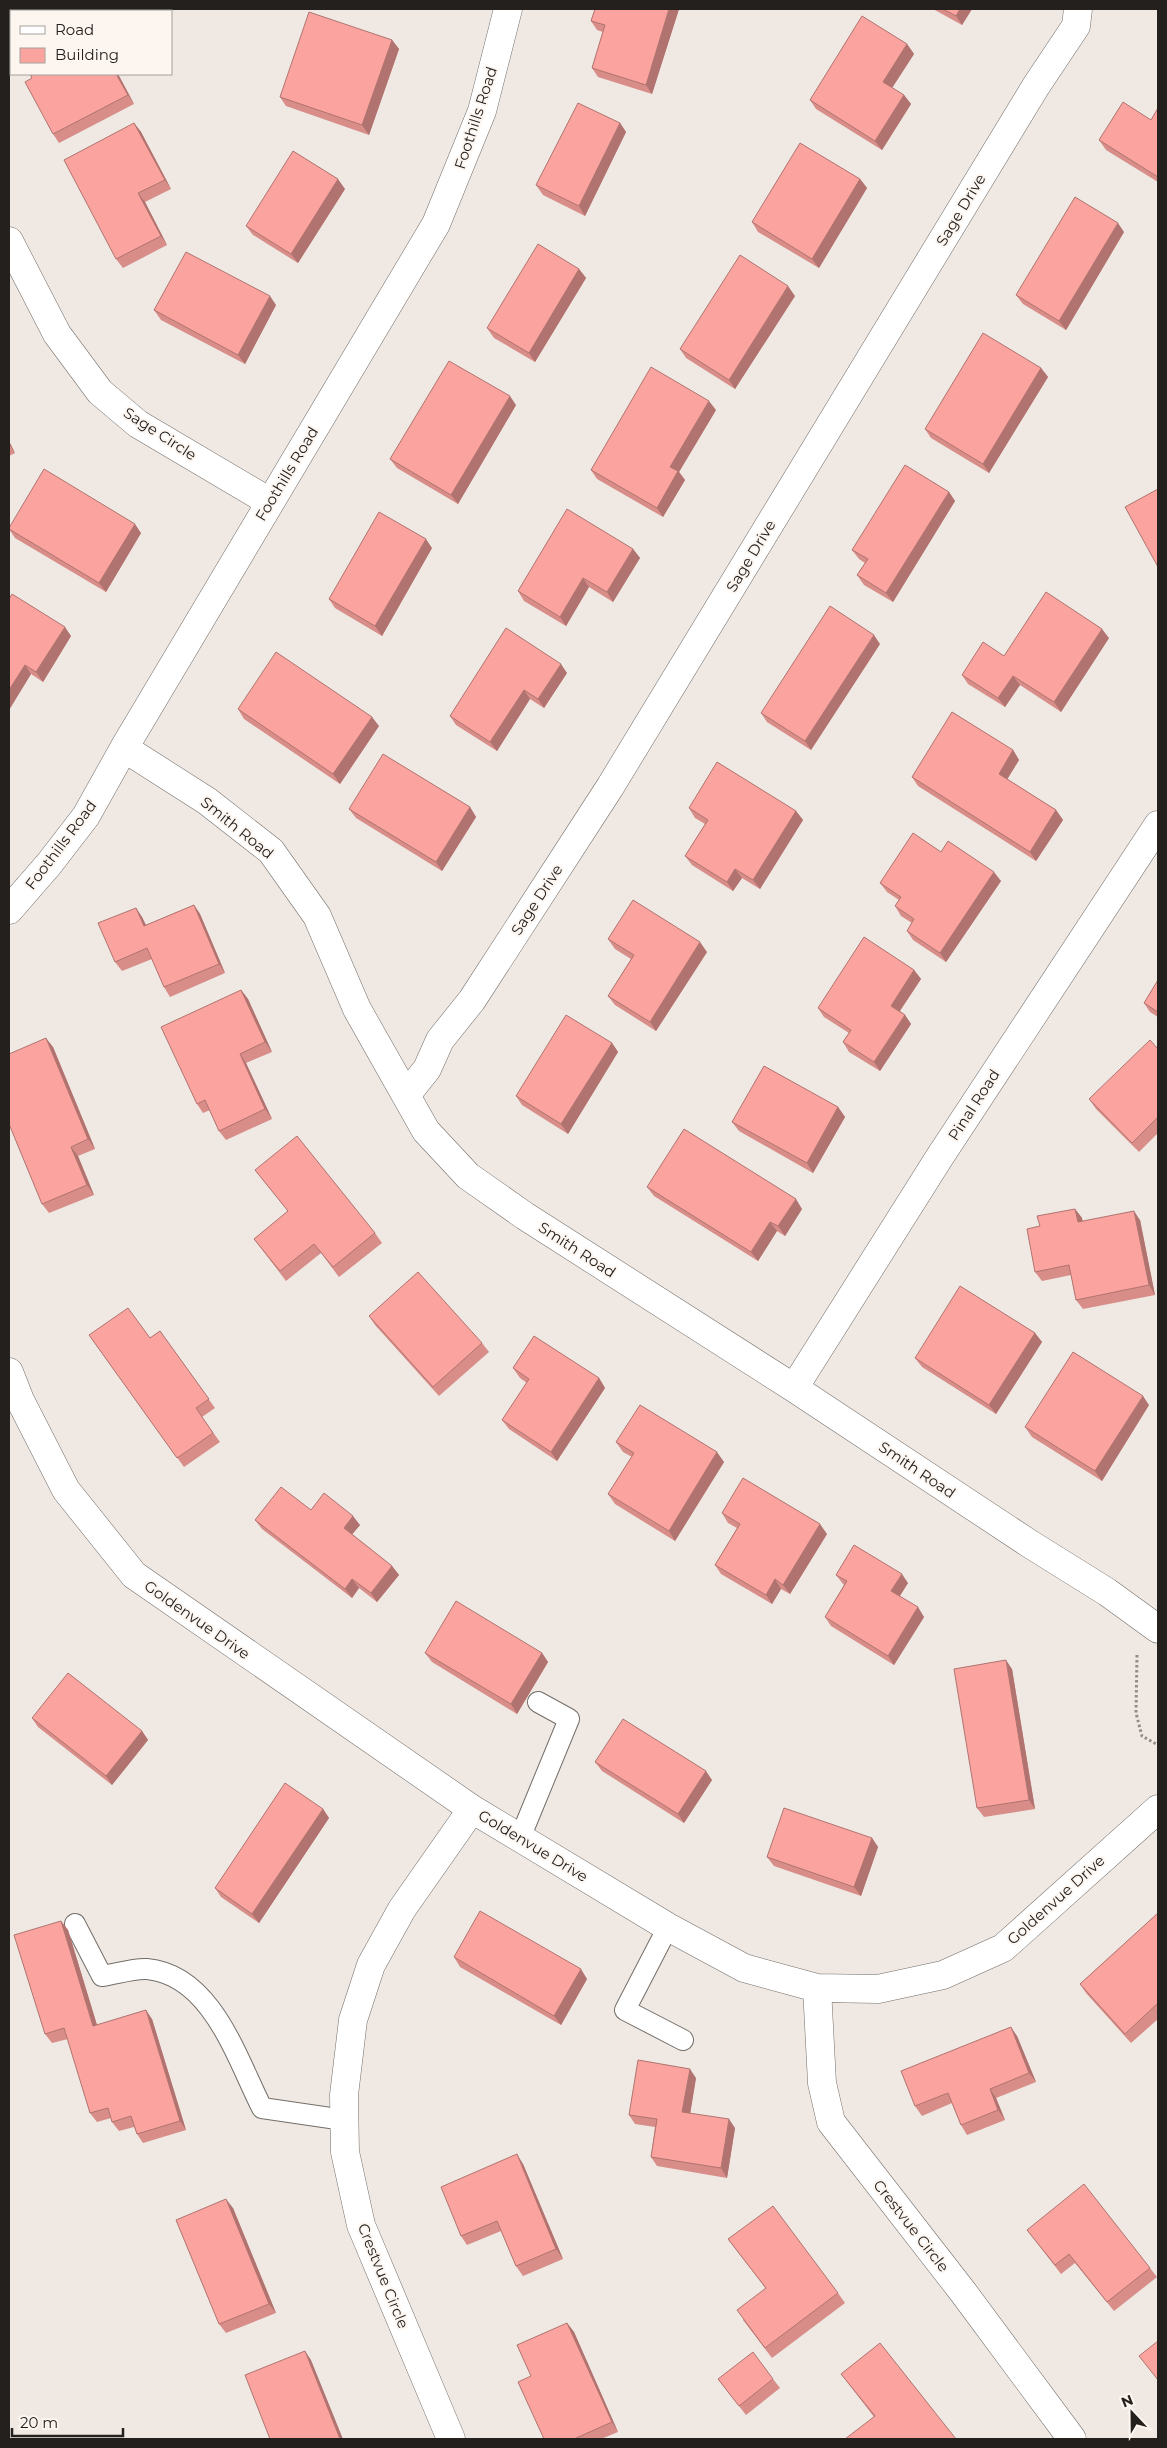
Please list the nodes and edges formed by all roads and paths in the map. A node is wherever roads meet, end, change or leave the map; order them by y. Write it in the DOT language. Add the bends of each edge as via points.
graph roads {
  1 [pos="508,9"];
  2 [pos="1078,9"];
  3 [pos="9,241"];
  4 [pos="270,502"];
  5 [pos="124,748"];
  6 [pos="1158,825"];
  7 [pos="9,910"];
  8 [pos="407,1094"];
  9 [pos="9,1372"];
  10 [pos="794,1388"];
  11 [pos="1154,1626"];
  12 [pos="538,1702"];
  13 [pos="1158,1745"];
  14 [pos="1158,1808"];
  15 [pos="472,1809"];
  16 [pos="520,1838"];
  17 [pos="75,1924"];
  18 [pos="668,1927"];
  19 [pos="817,1988"];
  20 [pos="683,2040"];
  21 [pos="344,2120"];
  22 [pos="451,2439"];
  23 [pos="1072,2439"];
  1 -- 4 [label="street, Foothills Road" via="482,111 436,224"];
  2 -- 8 [label="street, Sage Drive" via="1076,26 1036,86 610,787 472,1000 440,1040 427,1069"];
  3 -- 4 [label="street, Sage Circle" via="57,334 100,392 138,424"];
  4 -- 5 [label="street, Foothills Road"];
  5 -- 7 [label="street, Foothills Road" via="86,816"];
  5 -- 8 [label="street, Smith Road" via="207,801 271,851 317,916 357,1009"];
  6 -- 10 [label="street, Pinal Road" via="939,1158"];
  8 -- 10 [label="street, Smith Road" via="426,1130 468,1176"];
  9 -- 15 [label="street, Goldenvue Drive" via="66,1490 134,1576"];
  10 -- 11 [label="street, Smith Road"];
  11 -- 13 [label="path" via="1137,1654 1136,1713 1142,1736"];
  12 -- 16 [label="lane" via="569,1719"];
  14 -- 19 [label="street, Goldenvue Drive" via="1003,1948 934,1977 878,1989"];
  15 -- 16 [label="street, Goldenvue Drive"];
  15 -- 21 [label="street, Crestvue Circle" via="402,1909 371,1965 354,2020"];
  16 -- 18 [label="street, Goldenvue Drive"];
  17 -- 21 [label="lane" via="102,1976 147,1969 173,1976 197,1993 220,2020 262,2108"];
  18 -- 19 [label="street, Goldenvue Drive" via="744,1968"];
  18 -- 20 [label="lane" via="625,2010"];
  19 -- 23 [label="street, Crestvue Circle" via="822,2083 831,2122"];
  21 -- 22 [label="street, Crestvue Circle" via="345,2152 361,2225"];
}
